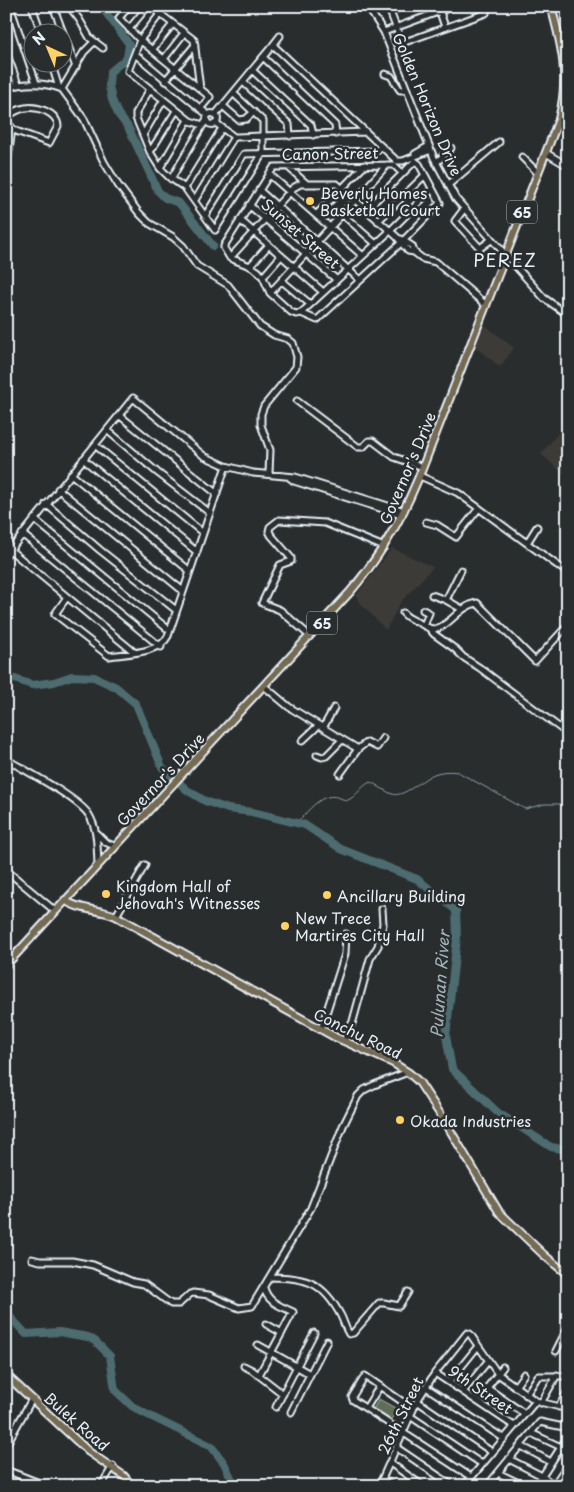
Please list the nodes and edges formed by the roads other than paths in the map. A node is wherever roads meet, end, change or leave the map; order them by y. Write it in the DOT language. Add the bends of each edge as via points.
graph roads {
  1 [pos="10,6"];
  2 [pos="32,6"];
  3 [pos="53,6"];
  4 [pos="69,6"];
  5 [pos="129,6"];
  6 [pos="149,6"];
  7 [pos="367,6"];
  8 [pos="404,6"];
  9 [pos="454,6"];
  10 [pos="488,6"];
  11 [pos="551,6"];
  12 [pos="389,9"];
  13 [pos="438,9"];
  14 [pos="160,14"];
  15 [pos="38,22"];
  16 [pos="173,24"];
  17 [pos="396,27"];
  18 [pos="446,27"];
  19 [pos="130,29"];
  20 [pos="384,32"];
  21 [pos="184,33"];
  22 [pos="280,36"];
  23 [pos="140,40"];
  24 [pos="94,42"];
  25 [pos="272,45"];
  26 [pos="195,46"];
  27 [pos="103,48"];
  28 [pos="152,50"];
  29 [pos="6,52"];
  30 [pos="135,54"];
  31 [pos="262,57"];
  32 [pos="164,59"];
  33 [pos="76,67"];
  34 [pos="175,68"];
  35 [pos="566,68"];
  36 [pos="252,70"];
  37 [pos="55,72"];
  38 [pos="385,74"];
  39 [pos="165,81"];
  40 [pos="36,82"];
  41 [pos="243,82"];
  42 [pos="18,84"];
  43 [pos="6,88"];
  44 [pos="61,88"];
  45 [pos="150,89"];
  46 [pos="200,89"];
  47 [pos="406,90"];
  48 [pos="234,94"];
  49 [pos="164,101"];
  50 [pos="223,106"];
  51 [pos="200,109"];
  52 [pos="176,111"];
  53 [pos="254,112"];
  54 [pos="216,115"];
  55 [pos="6,117"];
  56 [pos="188,120"];
  57 [pos="206,120"];
  58 [pos="6,121"];
  59 [pos="216,123"];
  60 [pos="12,128"];
  61 [pos="222,128"];
  62 [pos="365,132"];
  63 [pos="336,134"];
  64 [pos="143,135"];
  65 [pos="313,135"];
  66 [pos="290,136"];
  67 [pos="234,137"];
  68 [pos="263,138"];
  69 [pos="499,142"];
  70 [pos="381,146"];
  71 [pos="430,148"];
  72 [pos="451,148"];
  73 [pos="8,152"];
  74 [pos="150,152"];
  75 [pos="263,153"];
  76 [pos="546,153"];
  77 [pos="522,157"];
  78 [pos="413,159"];
  79 [pos="436,163"];
  80 [pos="365,165"];
  81 [pos="387,165"];
  82 [pos="568,166"];
  83 [pos="287,167"];
  84 [pos="160,168"];
  85 [pos="402,173"];
  86 [pos="538,173"];
  87 [pos="6,174"];
  88 [pos="269,174"];
  89 [pos="425,175"];
  90 [pos="171,179"];
  91 [pos="307,184"];
  92 [pos="448,185"];
  93 [pos="185,188"];
  94 [pos="342,189"];
  95 [pos="432,189"];
  96 [pos="259,190"];
  97 [pos="289,192"];
  98 [pos="195,200"];
  99 [pos="355,200"];
  100 [pos="250,205"];
  101 [pos="277,205"];
  102 [pos="464,209"];
  103 [pos="366,210"];
  104 [pos="342,214"];
  105 [pos="316,215"];
  106 [pos="205,216"];
  107 [pos="265,218"];
  108 [pos="240,220"];
  109 [pos="378,221"];
  110 [pos="330,228"];
  111 [pos="390,231"];
  112 [pos="254,232"];
  113 [pos="491,240"];
  114 [pos="318,241"];
  115 [pos="402,242"];
  116 [pos="376,244"];
  117 [pos="269,245"];
  118 [pos="306,254"];
  119 [pos="281,256"];
  120 [pos="363,256"];
  121 [pos="505,256"];
  122 [pos="230,258"];
  123 [pos="250,266"];
  124 [pos="294,267"];
  125 [pos="349,269"];
  126 [pos="263,277"];
  127 [pos="282,280"];
  128 [pos="337,280"];
  129 [pos="360,280"];
  130 [pos="323,292"];
  131 [pos="270,293"];
  132 [pos="310,304"];
  133 [pos="486,305"];
  134 [pos="301,313"];
  135 [pos="568,315"];
  136 [pos="297,400"];
  137 [pos="120,415"];
  138 [pos="107,430"];
  139 [pos="95,444"];
  140 [pos="83,459"];
  141 [pos="424,464"];
  142 [pos="226,466"];
  143 [pos="71,474"];
  144 [pos="269,474"];
  145 [pos="420,476"];
  146 [pos="58,489"];
  147 [pos="217,494"];
  148 [pos="46,504"];
  149 [pos="479,508"];
  150 [pos="210,513"];
  151 [pos="403,513"];
  152 [pos="34,519"];
  153 [pos="426,522"];
  154 [pos="538,527"];
  155 [pos="203,533"];
  156 [pos="22,534"];
  157 [pos="527,542"];
  158 [pos="384,547"];
  159 [pos="10,550"];
  160 [pos="197,552"];
  161 [pos="6,556"];
  162 [pos="461,570"];
  163 [pos="190,572"];
  164 [pos="568,573"];
  165 [pos="183,591"];
  166 [pos="432,595"];
  167 [pos="67,597"];
  168 [pos="446,600"];
  169 [pos="462,609"];
  170 [pos="176,610"];
  171 [pos="423,610"];
  172 [pos="403,612"];
  173 [pos="568,625"];
  174 [pos="426,626"];
  175 [pos="170,630"];
  176 [pos="310,636"];
  177 [pos="161,647"];
  178 [pos="134,652"];
  179 [pos="264,686"];
  180 [pos="334,708"];
  181 [pos="321,727"];
  182 [pos="568,734"];
  183 [pos="383,738"];
  184 [pos="342,740"];
  185 [pos="302,741"];
  186 [pos="358,750"];
  187 [pos="317,755"];
  188 [pos="6,759"];
  189 [pos="340,774"];
  190 [pos="96,833"];
  191 [pos="114,846"];
  192 [pos="98,864"];
  193 [pos="145,866"];
  194 [pos="6,870"];
  195 [pos="65,900"];
  196 [pos="382,909"];
  197 [pos="55,911"];
  198 [pos="116,916"];
  199 [pos="346,934"];
  200 [pos="6,965"];
  201 [pos="320,1029"];
  202 [pos="344,1041"];
  203 [pos="408,1072"];
  204 [pos="32,1259"];
  205 [pos="271,1276"];
  206 [pos="568,1276"];
  207 [pos="264,1288"];
  208 [pos="408,1292"];
  209 [pos="266,1324"];
  210 [pos="568,1327"];
  211 [pos="282,1333"];
  212 [pos="314,1333"];
  213 [pos="327,1341"];
  214 [pos="258,1345"];
  215 [pos="478,1346"];
  216 [pos="556,1351"];
  217 [pos="271,1352"];
  218 [pos="488,1361"];
  219 [pos="244,1366"];
  220 [pos="503,1367"];
  221 [pos="296,1368"];
  222 [pos="435,1373"];
  223 [pos="310,1374"];
  224 [pos="498,1374"];
  225 [pos="524,1374"];
  226 [pos="6,1375"];
  227 [pos="259,1375"];
  228 [pos="557,1375"];
  229 [pos="568,1376"];
  230 [pos="448,1382"];
  231 [pos="380,1386"];
  232 [pos="426,1387"];
  233 [pos="515,1387"];
  234 [pos="487,1388"];
  235 [pos="568,1390"];
  236 [pos="463,1392"];
  237 [pos="283,1394"];
  238 [pos="526,1395"];
  239 [pos="32,1399"];
  240 [pos="417,1401"];
  241 [pos="476,1401"];
  242 [pos="538,1402"];
  243 [pos="276,1407"];
  244 [pos="559,1407"];
  245 [pos="366,1408"];
  246 [pos="568,1408"];
  247 [pos="413,1409"];
  248 [pos="292,1412"];
  249 [pos="524,1414"];
  250 [pos="410,1416"];
  251 [pos="514,1426"];
  252 [pos="568,1428"];
  253 [pos="404,1432"];
  254 [pos="531,1433"];
  255 [pos="568,1436"];
  256 [pos="503,1438"];
  257 [pos="6,1445"];
  258 [pos="520,1446"];
  259 [pos="561,1447"];
  260 [pos="397,1448"];
  261 [pos="492,1452"];
  262 [pos="509,1459"];
  263 [pos="551,1462"];
  264 [pos="390,1463"];
  265 [pos="482,1464"];
  266 [pos="568,1464"];
  267 [pos="113,1466"];
  268 [pos="6,1470"];
  269 [pos="498,1472"];
  270 [pos="542,1476"];
  271 [pos="471,1477"];
  272 [pos="382,1479"];
  273 [pos="554,1485"];
  274 [pos="47,1486"];
  275 [pos="101,1486"];
  276 [pos="128,1486"];
  277 [pos="379,1486"];
  278 [pos="393,1486"];
  279 [pos="423,1486"];
  280 [pos="453,1486"];
  281 [pos="464,1486"];
  282 [pos="488,1486"];
  283 [pos="525,1486"];
  284 [pos="536,1486"];
  1 -- 40 [label="street"];
  2 -- 15 [label="street"];
  3 -- 33 [label="street"];
  4 -- 24 [label="street"];
  5 -- 19 [label="street" via="119,18"];
  6 -- 14 [label="street"];
  6 -- 19 [label="street"];
  7 -- 20 [label="street, Golden Horizon Drive"];
  8 -- 12 [label="street"];
  9 -- 13 [label="street"];
  10 -- 18 [label="street" via="486,13"];
  11 -- 35 [label="main road, Governor's Drive / 65"];
  12 -- 17 [label="street"];
  13 -- 17 [label="street"];
  13 -- 18 [label="street"];
  14 -- 16 [label="street"];
  14 -- 23 [label="street"];
  16 -- 21 [label="street"];
  16 -- 28 [label="street"];
  17 -- 18 [label="street" via="402,43"];
  17 -- 20 [label="street"];
  19 -- 23 [label="street"];
  20 -- 47 [label="street, Golden Horizon Drive"];
  21 -- 26 [label="street" via="194,40"];
  21 -- 32 [label="street"];
  22 -- 25 [label="street"];
  23 -- 28 [label="street"];
  23 -- 30 [label="street"];
  24 -- 27 [label="street"];
  24 -- 33 [label="street"];
  25 -- 31 [label="street"];
  25 -- 62 [label="street"];
  26 -- 34 [label="street"];
  26 -- 46 [label="street"];
  28 -- 32 [label="street"];
  29 -- 42 [label="street"];
  30 -- 39 [label="street"];
  30 -- 45 [label="street" via="128,71"];
  31 -- 36 [label="street"];
  31 -- 63 [label="street" via="335,125"];
  32 -- 34 [label="street"];
  33 -- 44 [label="street"];
  34 -- 39 [label="street"];
  34 -- 46 [label="street"];
  35 -- 76 [label="main road, Governor's Drive / 65" via="562,109"];
  36 -- 41 [label="street"];
  36 -- 65 [label="street" via="311,125"];
  37 -- 44 [label="street"];
  38 -- 47 [label="street" via="391,76 400,90"];
  39 -- 51 [label="street"];
  40 -- 42 [label="street"];
  40 -- 44 [label="street"];
  41 -- 48 [label="street"];
  41 -- 66 [label="street" via="289,124"];
  42 -- 43 [label="street"];
  44 -- 144 [label="street" via="84,119 104,162 139,213 183,246 197,266 228,286 260,326 293,343 296,367 261,414 261,425 270,450"];
  45 -- 49 [label="street"];
  45 -- 64 [label="street" via="136,113"];
  46 -- 51 [label="street" via="210,96"];
  47 -- 71 [label="street, Golden Horizon Drive"];
  48 -- 50 [label="street"];
  48 -- 53 [label="street"];
  49 -- 52 [label="street"];
  49 -- 64 [label="street"];
  50 -- 53 [label="street" via="239,120"];
  50 -- 54 [label="street"];
  51 -- 57 [label="street"];
  52 -- 56 [label="street"];
  52 -- 74 [label="street"];
  53 -- 68 [label="street" via="263,121"];
  54 -- 57 [label="street" via="211,113"];
  54 -- 59 [label="street"];
  55 -- 60 [label="street" via="16,110 34,107 46,111 58,122 49,143"];
  56 -- 57 [label="street"];
  56 -- 84 [label="street"];
  57 -- 59 [label="street" via="210,124"];
  57 -- 90 [label="street"];
  58 -- 60 [label="street"];
  59 -- 61 [label="street"];
  60 -- 73 [label="street"];
  61 -- 67 [label="street"];
  61 -- 93 [label="street"];
  62 -- 63 [label="street"];
  62 -- 70 [label="street"];
  63 -- 65 [label="street"];
  64 -- 74 [label="street"];
  65 -- 66 [label="street"];
  66 -- 68 [label="street"];
  67 -- 68 [label="street"];
  67 -- 98 [label="street"];
  68 -- 75 [label="street"];
  69 -- 92 [label="street"];
  70 -- 75 [label="street" via="377,150"];
  70 -- 78 [label="street" via="397,161"];
  71 -- 78 [label="street" via="419,151"];
  71 -- 79 [label="street, Golden Horizon Drive"];
  72 -- 79 [label="street"];
  73 -- 87 [label="street"];
  74 -- 84 [label="street"];
  75 -- 106 [label="street" via="244,154"];
  75 -- 106 [label="street" via="215,230"];
  76 -- 82 [label="street"];
  76 -- 86 [label="main road, Governor's Drive / 65"];
  77 -- 86 [label="street"];
  78 -- 85 [label="street"];
  78 -- 89 [label="street"];
  79 -- 92 [label="street, Golden Horizon Drive"];
  80 -- 81 [label="street, Canon Street"];
  80 -- 83 [label="street, Canon Street"];
  80 -- 94 [label="street"];
  81 -- 85 [label="street, Canon Street"];
  81 -- 99 [label="street"];
  83 -- 88 [label="street, Canon Street" via="274,167"];
  83 -- 91 [label="street"];
  84 -- 90 [label="street"];
  85 -- 103 [label="street"];
  86 -- 121 [label="main road, Governor's Drive / 65"];
  88 -- 96 [label="street, Canon Street"];
  88 -- 97 [label="street"];
  89 -- 95 [label="street"];
  89 -- 109 [label="street"];
  90 -- 93 [label="street"];
  91 -- 94 [label="street" via="334,183"];
  91 -- 97 [label="street" via="296,185"];
  92 -- 102 [label="street, Golden Horizon Drive"];
  93 -- 98 [label="street"];
  94 -- 99 [label="street"];
  94 -- 105 [label="street"];
  95 -- 111 [label="street"];
  95 -- 115 [label="street" via="440,204"];
  96 -- 100 [label="street, Canon Street"];
  96 -- 101 [label="street"];
  97 -- 101 [label="street"];
  97 -- 105 [label="street"];
  98 -- 106 [label="street"];
  99 -- 103 [label="street"];
  99 -- 104 [label="street"];
  100 -- 107 [label="street, Sunset Street"];
  100 -- 108 [label="street, Canon Street"];
  101 -- 107 [label="street"];
  101 -- 114 [label="street"];
  102 -- 113 [label="street, Golden Horizon Drive"];
  102 -- 113 [label="street" via="455,221 480,248"];
  103 -- 109 [label="street"];
  104 -- 110 [label="street"];
  104 -- 116 [label="street"];
  105 -- 110 [label="street"];
  107 -- 112 [label="street"];
  107 -- 118 [label="street, Sunset Street"];
  108 -- 112 [label="street"];
  108 -- 122 [label="street, Canon Street" via="223,247"];
  109 -- 111 [label="street"];
  110 -- 114 [label="street"];
  110 -- 120 [label="street"];
  111 -- 115 [label="street"];
  111 -- 116 [label="street"];
  112 -- 117 [label="street"];
  112 -- 122 [label="street"];
  113 -- 121 [label="street, Golden Horizon Drive"];
  114 -- 118 [label="street"];
  114 -- 125 [label="street"];
  115 -- 129 [label="street"];
  115 -- 133 [label="street" via="412,246 423,259 436,262"];
  116 -- 120 [label="street"];
  117 -- 119 [label="street"];
  117 -- 123 [label="street"];
  118 -- 124 [label="street"];
  118 -- 128 [label="street, Sunset Street"];
  119 -- 124 [label="street"];
  119 -- 126 [label="street"];
  120 -- 125 [label="street"];
  121 -- 133 [label="main road, Governor's Drive / 65"];
  121 -- 135 [label="street, Golden Horizon Drive" via="544,298"];
  122 -- 123 [label="street"];
  123 -- 126 [label="street"];
  124 -- 127 [label="street"];
  124 -- 130 [label="street"];
  125 -- 128 [label="street"];
  125 -- 129 [label="street"];
  126 -- 131 [label="street"];
  127 -- 131 [label="street"];
  127 -- 132 [label="street"];
  128 -- 130 [label="street"];
  129 -- 134 [label="street" via="317,320"];
  130 -- 132 [label="street"];
  131 -- 134 [label="street" via="291,312"];
  132 -- 134 [label="street"];
  133 -- 141 [label="main road, Governor's Drive / 65"];
  136 -- 141 [label="street" via="358,447 373,440 394,457"];
  137 -- 138 [label="street"];
  137 -- 142 [label="street" via="133,398 204,456"];
  137 -- 147 [label="street"];
  138 -- 139 [label="street"];
  138 -- 150 [label="street"];
  139 -- 140 [label="street"];
  139 -- 155 [label="street"];
  140 -- 143 [label="street"];
  140 -- 160 [label="street"];
  141 -- 145 [label="main road, Governor's Drive / 65"];
  142 -- 144 [label="street"];
  142 -- 147 [label="street"];
  143 -- 146 [label="street"];
  143 -- 163 [label="street"];
  144 -- 151 [label="street" via="289,477 301,484"];
  145 -- 149 [label="street" via="458,492"];
  145 -- 151 [label="main road, Governor's Drive / 65"];
  146 -- 148 [label="street"];
  146 -- 165 [label="street"];
  147 -- 150 [label="street"];
  148 -- 152 [label="street"];
  148 -- 170 [label="street"];
  149 -- 153 [label="street" via="456,538 437,525"];
  149 -- 157 [label="street"];
  150 -- 155 [label="street"];
  151 -- 158 [label="main road, Governor's Drive / 65"];
  152 -- 156 [label="street"];
  152 -- 175 [label="street"];
  154 -- 157 [label="street"];
  155 -- 160 [label="street"];
  156 -- 159 [label="street"];
  156 -- 177 [label="street"];
  157 -- 164 [label="street"];
  158 -- 176 [label="main road, Governor's Drive / 65" via="356,585"];
  158 -- 176 [label="street" via="325,523 279,520 270,527 271,535 291,561 280,565 262,603 280,610"];
  159 -- 161 [label="street"];
  159 -- 167 [label="street"];
  160 -- 163 [label="street"];
  162 -- 168 [label="street"];
  163 -- 165 [label="street"];
  165 -- 170 [label="street"];
  166 -- 168 [label="street"];
  167 -- 178 [label="street"];
  167 -- 178 [label="street" via="55,614 109,656"];
  168 -- 169 [label="street"];
  169 -- 173 [label="street" via="475,603 479,605 535,661"];
  169 -- 174 [label="street" via="442,626 435,629"];
  170 -- 175 [label="street"];
  171 -- 174 [label="street" via="429,613"];
  172 -- 174 [label="street"];
  174 -- 182 [label="street" via="462,657"];
  175 -- 177 [label="street"];
  176 -- 179 [label="main road, Governor's Drive / 65"];
  177 -- 178 [label="street"];
  179 -- 181 [label="street"];
  179 -- 191 [label="main road, Governor's Drive / 65"];
  180 -- 181 [label="street"];
  181 -- 184 [label="street"];
  181 -- 185 [label="street"];
  183 -- 186 [label="street" via="377,747 367,742"];
  184 -- 186 [label="street"];
  184 -- 187 [label="street" via="326,756"];
  186 -- 189 [label="street"];
  188 -- 190 [label="street" via="78,804 89,815"];
  190 -- 191 [label="street"];
  190 -- 192 [label="street"];
  191 -- 192 [label="main road, Governor's Drive / 65"];
  192 -- 195 [label="main road, Governor's Drive / 65"];
  193 -- 198 [label="street"];
  194 -- 197 [label="street"];
  195 -- 197 [label="main road, Governor's Drive / 65"];
  195 -- 198 [label="main road, Conchu Road" via="71,905"];
  196 -- 202 [label="street" via="378,946 370,959 353,1021"];
  197 -- 200 [label="main road, Governor's Drive / 65"];
  198 -- 201 [label="main road, Conchu Road"];
  199 -- 201 [label="street" via="344,954"];
  201 -- 202 [label="main road, Conchu Road"];
  202 -- 203 [label="main road, Conchu Road"];
  203 -- 205 [label="street" via="374,1085 358,1096 322,1175 311,1208"];
  203 -- 206 [label="main road, Conchu Road" via="419,1082 444,1120 499,1212"];
  204 -- 207 [label="street" via="93,1265 144,1284 171,1304 179,1304 193,1293 209,1295 244,1308 255,1304"];
  205 -- 207 [label="street"];
  205 -- 208 [label="street" via="298,1278 323,1290 349,1334 379,1303 399,1306"];
  207 -- 211 [label="street" via="271,1301 293,1312"];
  209 -- 211 [label="street"];
  210 -- 216 [label="street"];
  211 -- 217 [label="street"];
  212 -- 221 [label="street"];
  213 -- 223 [label="street"];
  214 -- 217 [label="street"];
  215 -- 218 [label="street"];
  215 -- 222 [label="street, 26th Street" via="467,1332"];
  215 -- 230 [label="street"];
  217 -- 221 [label="street"];
  217 -- 227 [label="street"];
  218 -- 224 [label="street"];
  218 -- 236 [label="street"];
  219 -- 227 [label="street"];
  220 -- 224 [label="street"];
  221 -- 223 [label="street"];
  221 -- 237 [label="street"];
  222 -- 230 [label="street, 9th Street"];
  222 -- 232 [label="street, 26th Street"];
  223 -- 248 [label="street"];
  224 -- 233 [label="street"];
  224 -- 234 [label="street"];
  225 -- 233 [label="street"];
  226 -- 239 [label="main road, Bulek Road"];
  227 -- 237 [label="street"];
  228 -- 229 [label="street"];
  228 -- 238 [label="street" via="538,1376"];
  228 -- 242 [label="street"];
  230 -- 236 [label="street, 9th Street"];
  231 -- 245 [label="street"];
  231 -- 245 [label="street" via="364,1377 352,1400"];
  231 -- 247 [label="street"];
  232 -- 240 [label="street, 26th Street"];
  232 -- 256 [label="street"];
  233 -- 238 [label="street"];
  234 -- 241 [label="street"];
  234 -- 249 [label="street"];
  235 -- 244 [label="street"];
  236 -- 241 [label="street, 9th Street"];
  237 -- 243 [label="street"];
  238 -- 242 [label="street"];
  239 -- 257 [label="street"];
  239 -- 267 [label="main road, Bulek Road" via="89,1452"];
  240 -- 247 [label="street, 26th Street"];
  240 -- 261 [label="street"];
  241 -- 251 [label="street, 9th Street"];
  242 -- 244 [label="street"];
  242 -- 249 [label="street"];
  244 -- 246 [label="street"];
  245 -- 253 [label="street"];
  247 -- 250 [label="street, 26th Street"];
  249 -- 251 [label="street"];
  250 -- 253 [label="street, 26th Street"];
  250 -- 265 [label="street"];
  251 -- 256 [label="street"];
  252 -- 254 [label="street" via="540,1422"];
  253 -- 260 [label="street, 26th Street"];
  253 -- 271 [label="street"];
  254 -- 258 [label="street"];
  254 -- 259 [label="street"];
  255 -- 259 [label="street"];
  256 -- 261 [label="street"];
  258 -- 262 [label="street"];
  258 -- 263 [label="street"];
  259 -- 263 [label="street"];
  260 -- 264 [label="street, 26th Street"];
  260 -- 280 [label="street"];
  261 -- 265 [label="street"];
  262 -- 269 [label="street"];
  262 -- 270 [label="street"];
  263 -- 270 [label="street"];
  264 -- 272 [label="street, 26th Street"];
  264 -- 279 [label="street"];
  265 -- 271 [label="street"];
  266 -- 273 [label="street"];
  267 -- 275 [label="street"];
  267 -- 276 [label="main road, Bulek Road" via="127,1479"];
  268 -- 274 [label="street"];
  269 -- 282 [label="street"];
  269 -- 283 [label="street"];
  270 -- 273 [label="street"];
  270 -- 284 [label="street"];
  271 -- 281 [label="street"];
  272 -- 277 [label="street, 26th Street"];
  272 -- 278 [label="street"];
}
